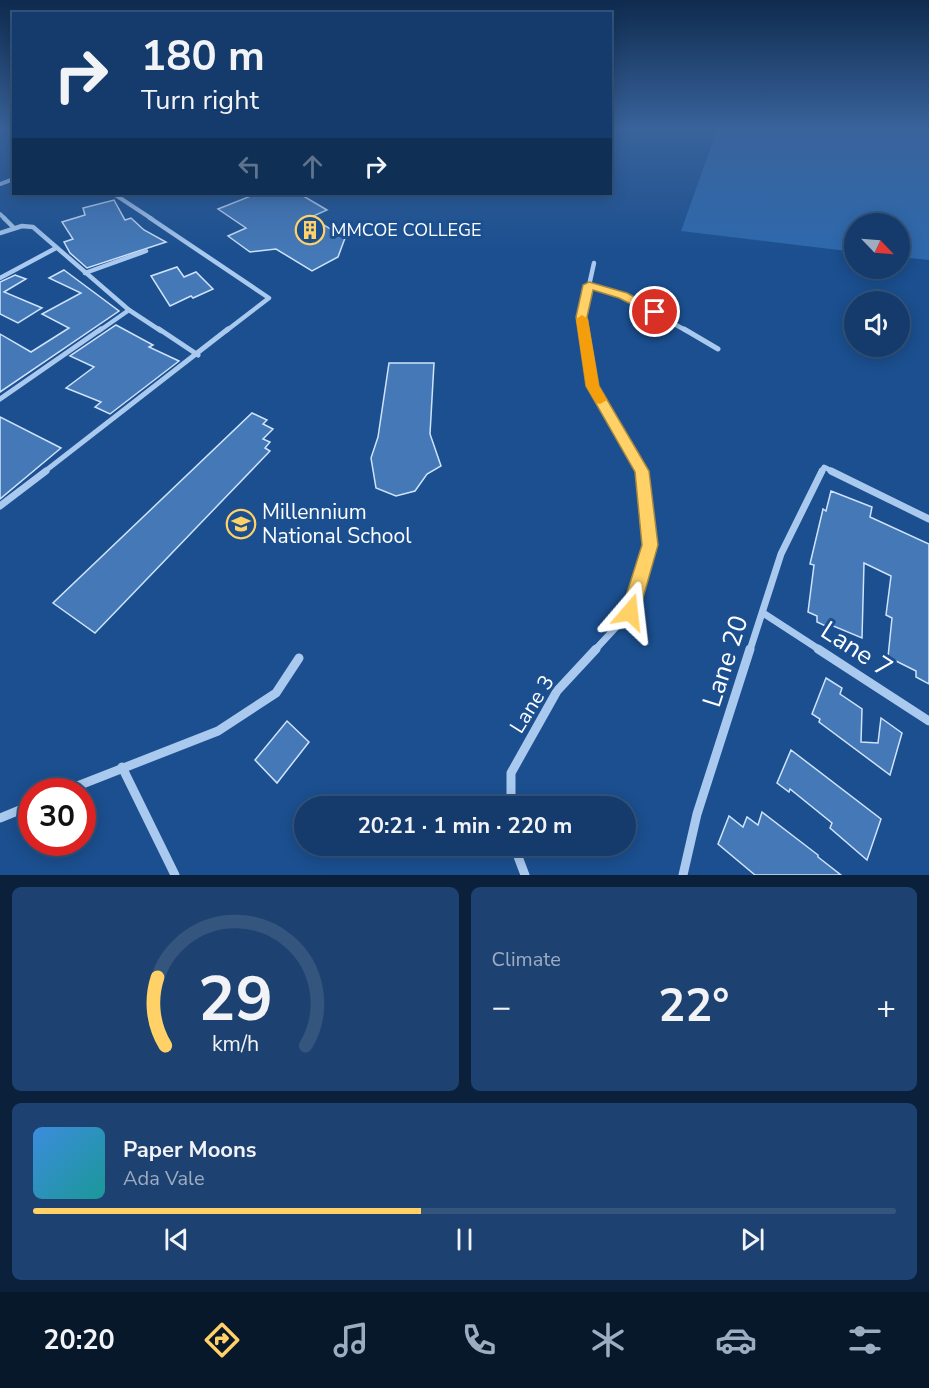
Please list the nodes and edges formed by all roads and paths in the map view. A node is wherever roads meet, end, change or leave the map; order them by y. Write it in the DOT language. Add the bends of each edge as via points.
graph roads {
  1 [pos="115,195"];
  2 [pos="0,214"];
  3 [pos="14,228"];
  4 [pos="0,233"];
  5 [pos="56,248"];
  6 [pos="146,251"];
  7 [pos="594,263"];
  8 [pos="86,273"];
  9 [pos="0,278"];
  10 [pos="589,285"];
  11 [pos="129,310"];
  12 [pos="718,349"];
  13 [pos="198,355"];
  14 [pos="0,399"];
  15 [pos="0,506"];
  16 [pos="929,519"];
  17 [pos="763,613"];
  18 [pos="299,658"];
  19 [pos="929,721"];
  20 [pos="122,767"];
  21 [pos="96,778"];
  22 [pos="511,796"];
  23 [pos="18,811"];
  24 [pos="0,818"];
  25 [pos="518,856"];
  26 [pos="175,875"];
  27 [pos="525,875"];
  28 [pos="683,875"];
  1 -- 13 [label="street" via="269,298"];
  2 -- 3 [label="street"];
  3 -- 4 [label="street"];
  3 -- 5 [label="street" via="33,227"];
  5 -- 8 [label="street"];
  5 -- 9 [label="street"];
  6 -- 8 [label="street"];
  7 -- 10 [label="street, Lane 3"];
  8 -- 11 [label="street"];
  10 -- 12 [label="street" via="644,306"];
  10 -- 22 [label="street, Lane 3" via="582,317 593,386 642,471 650,545 630,612 557,691 511,773"];
  11 -- 13 [label="street"];
  11 -- 14 [label="street"];
  13 -- 15 [label="street"];
  16 -- 17 [label="street, Lane 20" via="824,467 781,554"];
  17 -- 19 [label="street, Lane 7"];
  17 -- 28 [label="street, Lane 20" via="697,814"];
  18 -- 20 [label="street" via="276,693 218,731"];
  20 -- 21 [label="street"];
  20 -- 26 [label="street"];
  23 -- 24 [label="street"];
  25 -- 27 [label="street"];
}
